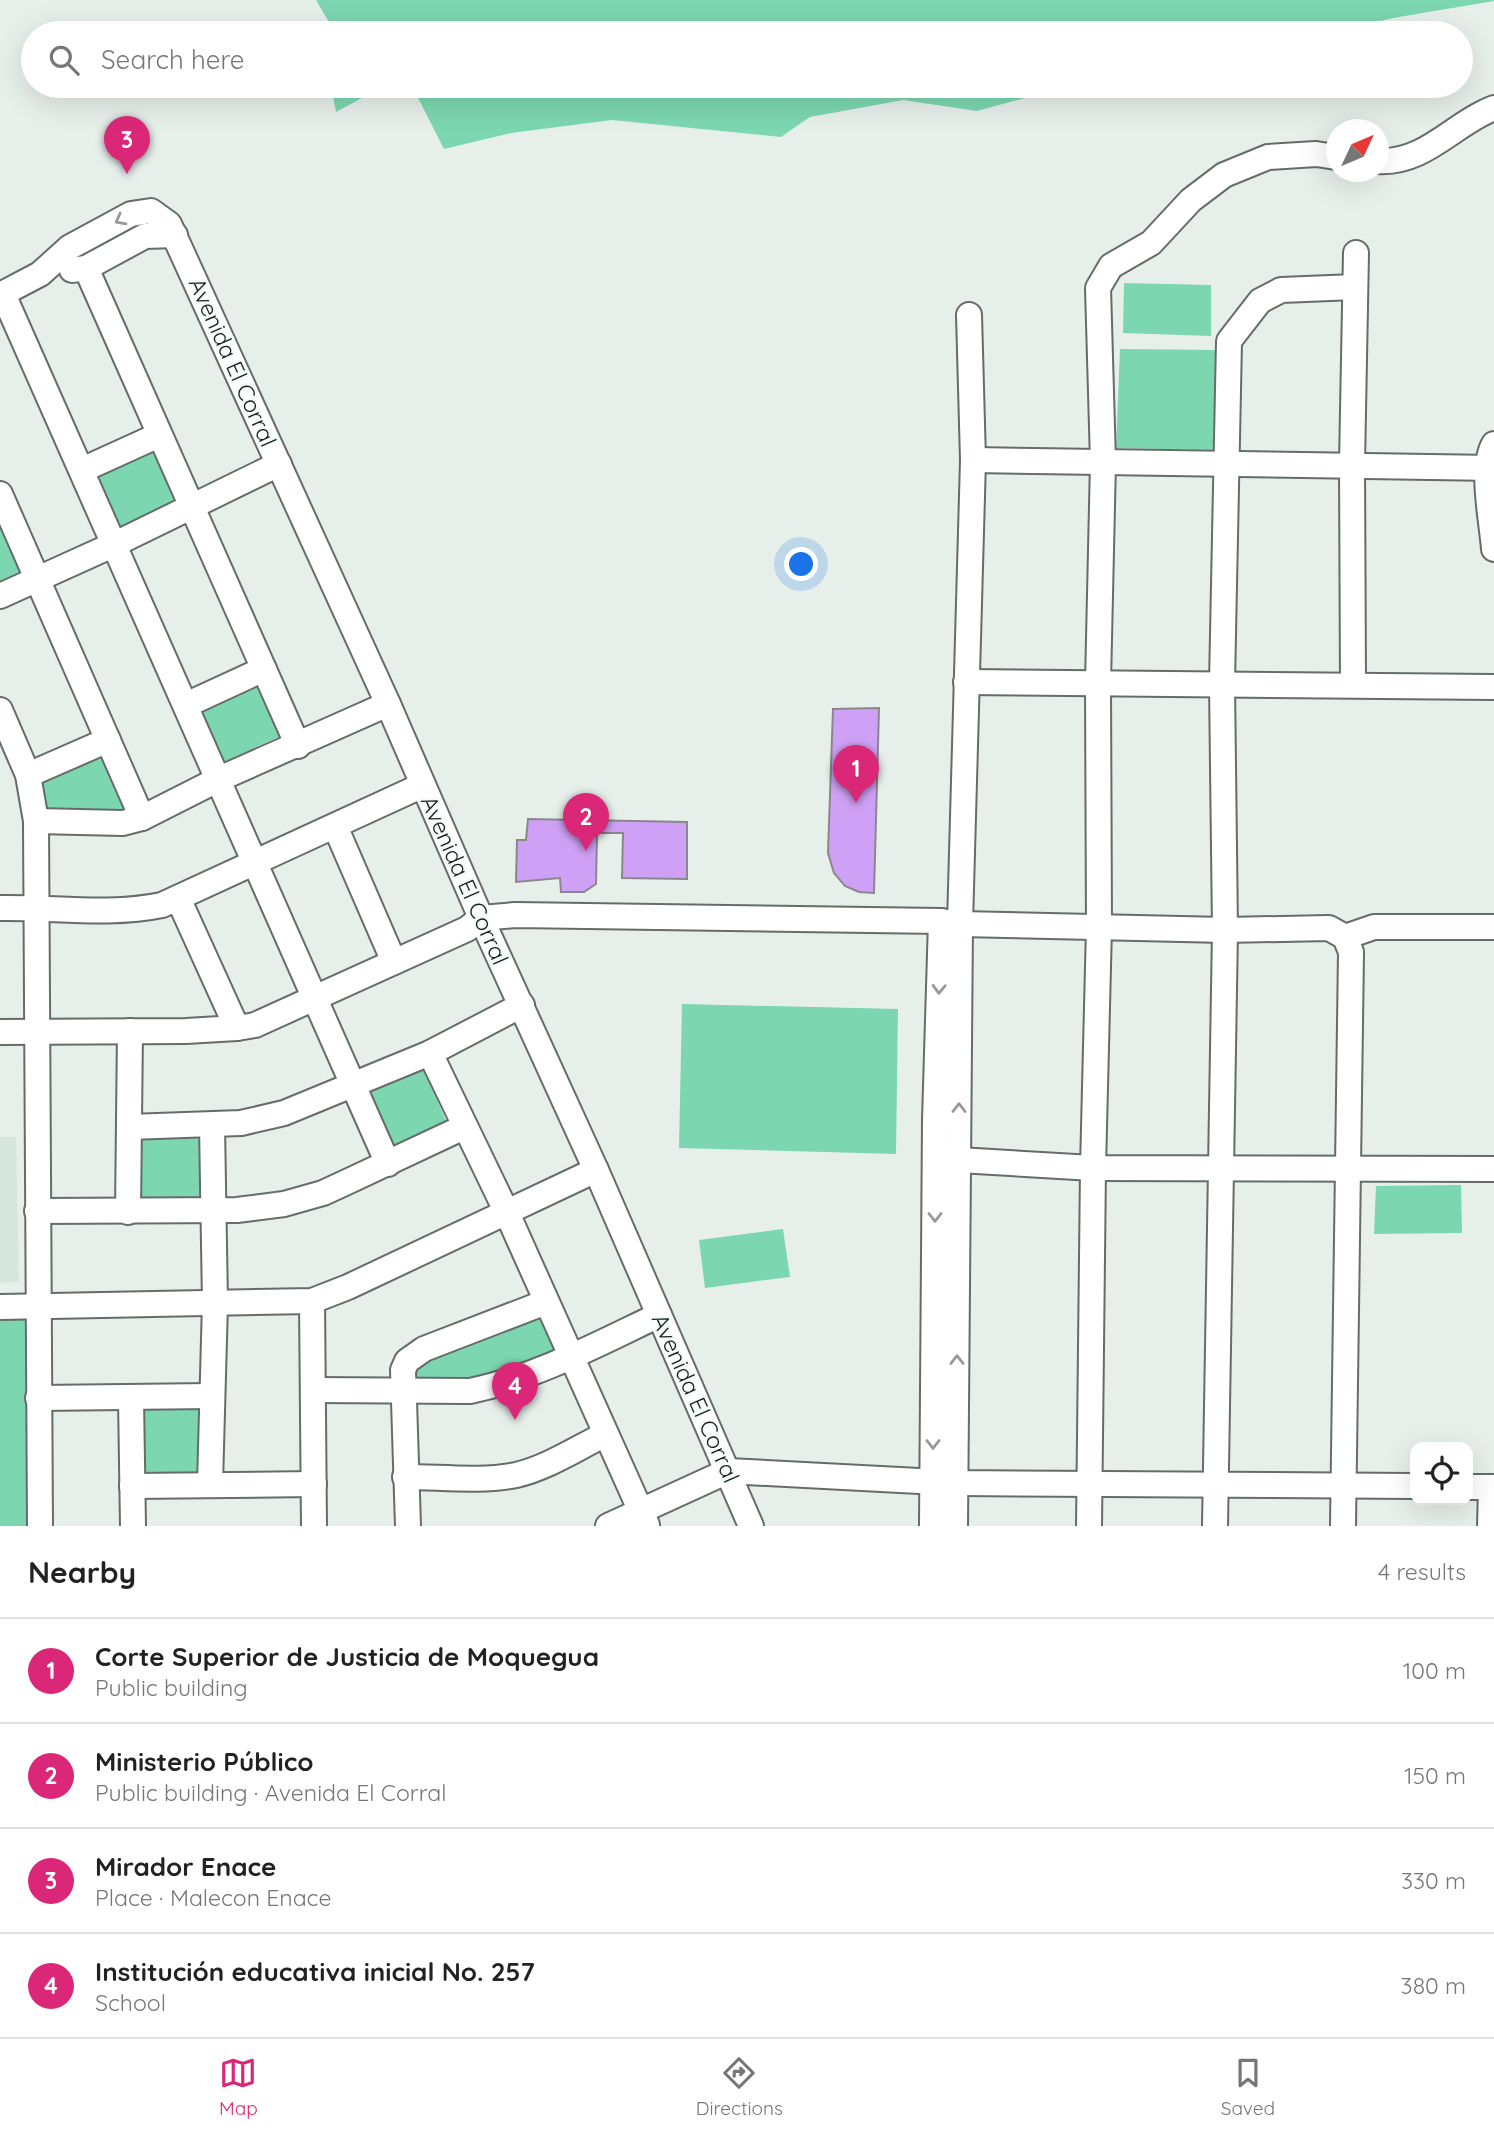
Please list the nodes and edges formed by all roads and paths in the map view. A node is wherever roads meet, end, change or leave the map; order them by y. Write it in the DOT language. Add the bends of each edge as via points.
graph roads {
  1 [pos="1494,108"];
  2 [pos="1326,156"];
  3 [pos="1389,161"];
  4 [pos="175,235"];
  5 [pos="1356,253"];
  6 [pos="86,268"];
  7 [pos="40,274"];
  8 [pos="1355,287"];
  9 [pos="2,294"];
  10 [pos="969,315"];
  11 [pos="159,435"];
  12 [pos="1494,444"];
  13 [pos="973,460"];
  14 [pos="1103,462"];
  15 [pos="1227,463"];
  16 [pos="279,464"];
  17 [pos="1352,464"];
  18 [pos="1491,468"];
  19 [pos="82,471"];
  20 [pos="1,501"];
  21 [pos="191,507"];
  22 [pos="115,544"];
  23 [pos="1494,549"];
  24 [pos="38,579"];
  25 [pos="0,596"];
  26 [pos="264,669"];
  27 [pos="966,682"];
  28 [pos="1098,683"];
  29 [pos="1222,684"];
  30 [pos="1353,685"];
  31 [pos="1494,687"];
  32 [pos="388,704"];
  33 [pos="186,705"];
  34 [pos="0,710"];
  35 [pos="108,740"];
  36 [pos="298,746"];
  37 [pos="28,775"];
  38 [pos="219,779"];
  39 [pos="422,785"];
  40 [pos="142,818"];
  41 [pos="36,821"];
  42 [pos="335,826"];
  43 [pos="257,863"];
  44 [pos="178,898"];
  45 [pos="38,907"];
  46 [pos="0,908"];
  47 [pos="481,918"];
  48 [pos="951,922"];
  49 [pos="1494,926"];
  50 [pos="1099,927"];
  51 [pos="1225,930"];
  52 [pos="1345,937"];
  53 [pos="394,962"];
  54 [pos="316,998"];
  55 [pos="522,1005"];
  56 [pos="237,1028"];
  57 [pos="38,1031"];
  58 [pos="130,1031"];
  59 [pos="0,1032"];
  60 [pos="430,1054"];
  61 [pos="354,1085"];
  62 [pos="212,1125"];
  63 [pos="129,1127"];
  64 [pos="464,1127"];
  65 [pos="947,1159"];
  66 [pos="388,1164"];
  67 [pos="1093,1168"];
  68 [pos="1221,1168"];
  69 [pos="1349,1169"];
  70 [pos="596,1170"];
  71 [pos="1494,1170"];
  72 [pos="214,1210"];
  73 [pos="37,1212"];
  74 [pos="128,1212"];
  75 [pos="507,1213"];
  76 [pos="312,1301"];
  77 [pos="546,1302"];
  78 [pos="215,1303"];
  79 [pos="0,1307"];
  80 [pos="38,1307"];
  81 [pos="659,1315"];
  82 [pos="571,1356"];
  83 [pos="313,1390"];
  84 [pos="405,1390"];
  85 [pos="211,1396"];
  86 [pos="38,1398"];
  87 [pos="131,1399"];
  88 [pos="606,1434"];
  89 [pos="728,1471"];
  90 [pos="405,1477"];
  91 [pos="945,1482"];
  92 [pos="1089,1482"];
  93 [pos="210,1483"];
  94 [pos="314,1483"];
  95 [pos="1216,1484"];
  96 [pos="1344,1485"];
  97 [pos="132,1486"];
  98 [pos="1410,1486"];
  99 [pos="1484,1487"];
  100 [pos="644,1519"];
  101 [pos="40,1526"];
  102 [pos="133,1526"];
  103 [pos="314,1526"];
  104 [pos="408,1526"];
  105 [pos="608,1526"];
  106 [pos="751,1526"];
  107 [pos="932,1526"];
  108 [pos="956,1526"];
  109 [pos="1089,1526"];
  110 [pos="1215,1526"];
  111 [pos="1343,1526"];
  112 [pos="1490,1526"];
  1 -- 3 [label="street" via="1443,140"];
  2 -- 14 [label="street" via="1268,157 1224,175 1191,200 1151,243 1111,267 1098,288"];
  4 -- 6 [label="street" via="145,236"];
  4 -- 7 [label="street, one-way" via="160,215 141,211 70,247"];
  4 -- 16 [label="street, Avenida El Corral"];
  5 -- 8 [label="street"];
  6 -- 7 [label="street"];
  6 -- 11 [label="street"];
  7 -- 9 [label="street"];
  8 -- 15 [label="street" via="1280,290 1260,301 1243,321 1229,341"];
  8 -- 17 [label="street"];
  9 -- 19 [label="street"];
  10 -- 13 [label="street"];
  11 -- 19 [label="street"];
  11 -- 21 [label="street"];
  12 -- 18 [label="street"];
  13 -- 14 [label="street"];
  13 -- 27 [label="street"];
  14 -- 15 [label="street"];
  14 -- 28 [label="street"];
  15 -- 17 [label="street"];
  15 -- 29 [label="street"];
  16 -- 21 [label="street"];
  16 -- 32 [label="street, Avenida El Corral"];
  17 -- 18 [label="street"];
  17 -- 30 [label="street"];
  18 -- 23 [label="street"];
  19 -- 22 [label="street"];
  20 -- 24 [label="street"];
  21 -- 22 [label="street"];
  21 -- 26 [label="street"];
  22 -- 24 [label="street"];
  22 -- 33 [label="street"];
  24 -- 25 [label="street"];
  24 -- 35 [label="street"];
  26 -- 33 [label="street"];
  26 -- 36 [label="street"];
  27 -- 28 [label="street"];
  27 -- 48 [label="street"];
  28 -- 29 [label="street"];
  28 -- 50 [label="street"];
  29 -- 30 [label="street"];
  29 -- 51 [label="street"];
  30 -- 31 [label="street"];
  32 -- 36 [label="street"];
  32 -- 39 [label="street, Avenida El Corral"];
  33 -- 38 [label="street"];
  34 -- 37 [label="street"];
  35 -- 37 [label="street"];
  35 -- 40 [label="street"];
  36 -- 38 [label="street"];
  37 -- 41 [label="street"];
  38 -- 40 [label="street"];
  38 -- 43 [label="street"];
  39 -- 42 [label="street"];
  39 -- 47 [label="street, Avenida El Corral"];
  40 -- 41 [label="street" via="123,823"];
  41 -- 45 [label="street"];
  42 -- 43 [label="street"];
  42 -- 53 [label="street"];
  43 -- 44 [label="street"];
  43 -- 54 [label="street"];
  44 -- 45 [label="street" via="126,911"];
  44 -- 56 [label="street"];
  45 -- 46 [label="street"];
  45 -- 57 [label="street"];
  47 -- 48 [label="street"];
  47 -- 53 [label="street"];
  47 -- 55 [label="street, Avenida El Corral"];
  48 -- 50 [label="street"];
  48 -- 65 [label="street"];
  49 -- 52 [label="street" via="1374,927"];
  50 -- 51 [label="street"];
  50 -- 67 [label="street"];
  51 -- 52 [label="street" via="1329,928"];
  51 -- 68 [label="street"];
  52 -- 69 [label="street" via="1351,952"];
  53 -- 54 [label="street"];
  54 -- 56 [label="street" via="255,1025"];
  54 -- 61 [label="street"];
  55 -- 60 [label="street"];
  55 -- 70 [label="street, Avenida El Corral"];
  56 -- 58 [label="street"];
  57 -- 58 [label="street"];
  57 -- 59 [label="street"];
  57 -- 73 [label="street"];
  58 -- 63 [label="street"];
  60 -- 61 [label="street"];
  60 -- 64 [label="street"];
  61 -- 62 [label="street" via="284,1114"];
  61 -- 66 [label="street"];
  62 -- 63 [label="street"];
  62 -- 72 [label="street"];
  63 -- 74 [label="street"];
  64 -- 66 [label="street"];
  64 -- 75 [label="street"];
  65 -- 67 [label="street"];
  65 -- 91 [label="street"];
  66 -- 72 [label="street" via="323,1193 284,1204"];
  67 -- 68 [label="street"];
  67 -- 92 [label="street"];
  68 -- 69 [label="street"];
  68 -- 95 [label="street"];
  69 -- 71 [label="street"];
  69 -- 96 [label="street"];
  70 -- 75 [label="street"];
  70 -- 81 [label="street, Avenida El Corral"];
  72 -- 74 [label="street"];
  72 -- 78 [label="street"];
  73 -- 74 [label="street"];
  73 -- 80 [label="street"];
  75 -- 76 [label="street"];
  75 -- 77 [label="street"];
  76 -- 78 [label="street"];
  76 -- 83 [label="street"];
  77 -- 82 [label="street"];
  77 -- 84 [label="street" via="414,1355 402,1370"];
  78 -- 80 [label="street"];
  78 -- 85 [label="street"];
  79 -- 80 [label="street"];
  80 -- 86 [label="street"];
  81 -- 82 [label="street"];
  81 -- 89 [label="street, Avenida El Corral"];
  82 -- 84 [label="street" via="514,1380 470,1391"];
  82 -- 88 [label="street"];
  83 -- 84 [label="street"];
  83 -- 94 [label="street"];
  84 -- 90 [label="street"];
  85 -- 87 [label="street"];
  85 -- 93 [label="street"];
  86 -- 87 [label="street"];
  86 -- 101 [label="street"];
  87 -- 97 [label="street"];
  88 -- 90 [label="street" via="517,1475"];
  88 -- 100 [label="street"];
  89 -- 91 [label="street"];
  89 -- 100 [label="street"];
  89 -- 106 [label="street, Avenida El Corral"];
  90 -- 104 [label="street"];
  91 -- 92 [label="street"];
  91 -- 107 [label="street"];
  91 -- 108 [label="street"];
  92 -- 95 [label="street"];
  92 -- 109 [label="street"];
  93 -- 94 [label="street"];
  93 -- 97 [label="street"];
  94 -- 103 [label="street"];
  95 -- 96 [label="street"];
  95 -- 110 [label="street"];
  96 -- 98 [label="street"];
  96 -- 111 [label="street"];
  97 -- 102 [label="street"];
  99 -- 112 [label="street"];
  100 -- 105 [label="street"];
}
